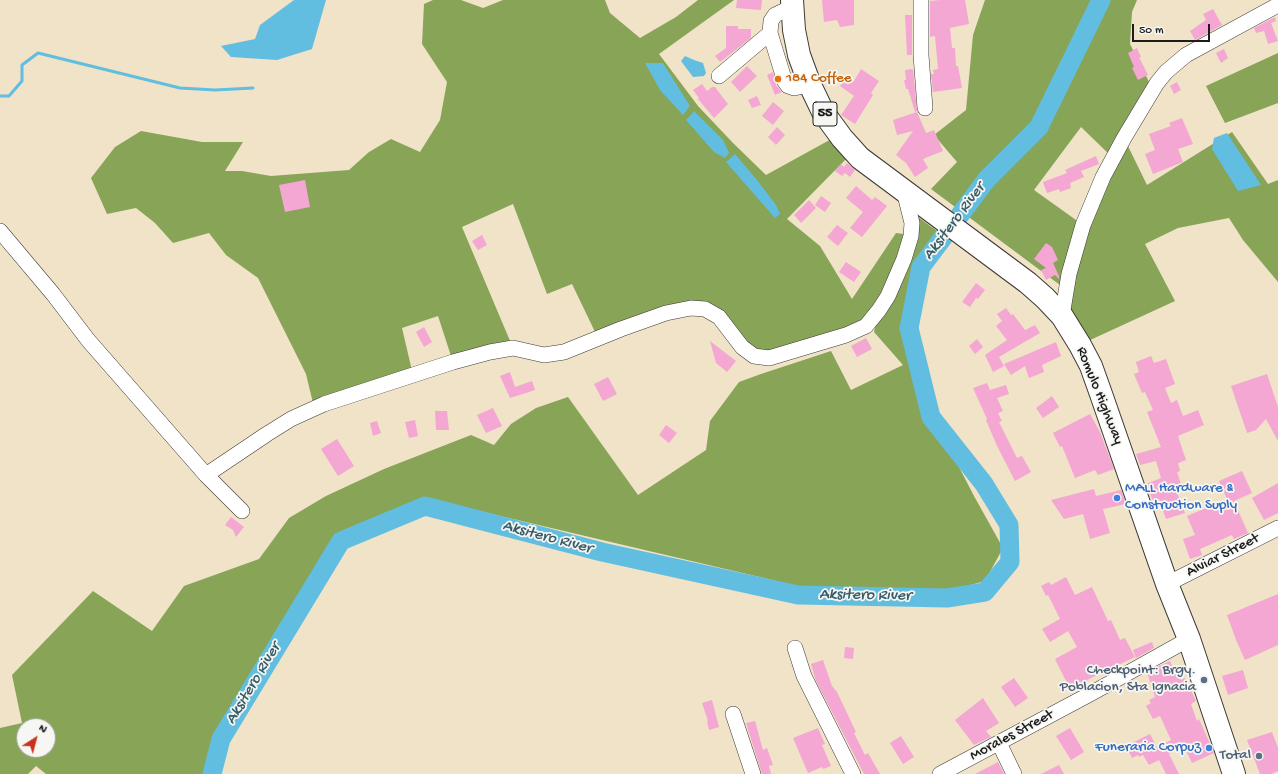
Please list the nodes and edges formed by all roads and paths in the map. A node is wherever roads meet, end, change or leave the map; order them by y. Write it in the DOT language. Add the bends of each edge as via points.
graph roads {
  1 [pos="922,0"];
  2 [pos="792,3"];
  3 [pos="1278,5"];
  4 [pos="770,33"];
  5 [pos="719,76"];
  6 [pos="810,85"];
  7 [pos="925,108"];
  8 [pos="908,194"];
  9 [pos="0,231"];
  10 [pos="1062,316"];
  11 [pos="206,474"];
  12 [pos="242,511"];
  13 [pos="1278,528"];
  14 [pos="1168,584"];
  15 [pos="1188,639"];
  16 [pos="795,648"];
  17 [pos="733,714"];
  18 [pos="999,743"];
  19 [pos="753,774"];
  20 [pos="853,774"];
  21 [pos="940,774"];
  22 [pos="1014,774"];
  23 [pos="1234,774"];
  1 -- 7 [label="street" via="921,56"];
  2 -- 4 [label="street" via="775,15 771,21"];
  2 -- 6 [label="highway, Romulo Highway / 55" via="799,55"];
  3 -- 10 [label="street" via="1186,55 1157,83 1103,177 1083,225 1069,274"];
  4 -- 5 [label="street"];
  4 -- 6 [label="street" via="788,86 794,88"];
  6 -- 8 [label="highway, Romulo Highway / 55" via="823,112 842,138 860,158"];
  8 -- 10 [label="highway, Romulo Highway / 55" via="1028,283"];
  8 -- 11 [label="street" via="912,236 888,296 866,326 846,335 769,358 754,356 742,347 719,317 705,309 691,308 666,313 564,352 544,355 513,348 490,352 324,404 291,419"];
  9 -- 11 [label="street" via="88,340"];
  10 -- 14 [label="highway, Romulo Highway / 55" via="1091,366"];
  11 -- 12 [label="street"];
  13 -- 14 [label="street, Alviar Street"];
  14 -- 15 [label="highway, Romulo Highway / 55"];
  15 -- 18 [label="street, Morales Street"];
  15 -- 23 [label="highway, Romulo Highway / 55"];
  16 -- 20 [label="street" via="804,676"];
  17 -- 19 [label="street"];
  18 -- 21 [label="street, Morales Street"];
  18 -- 22 [label="street"];
}
